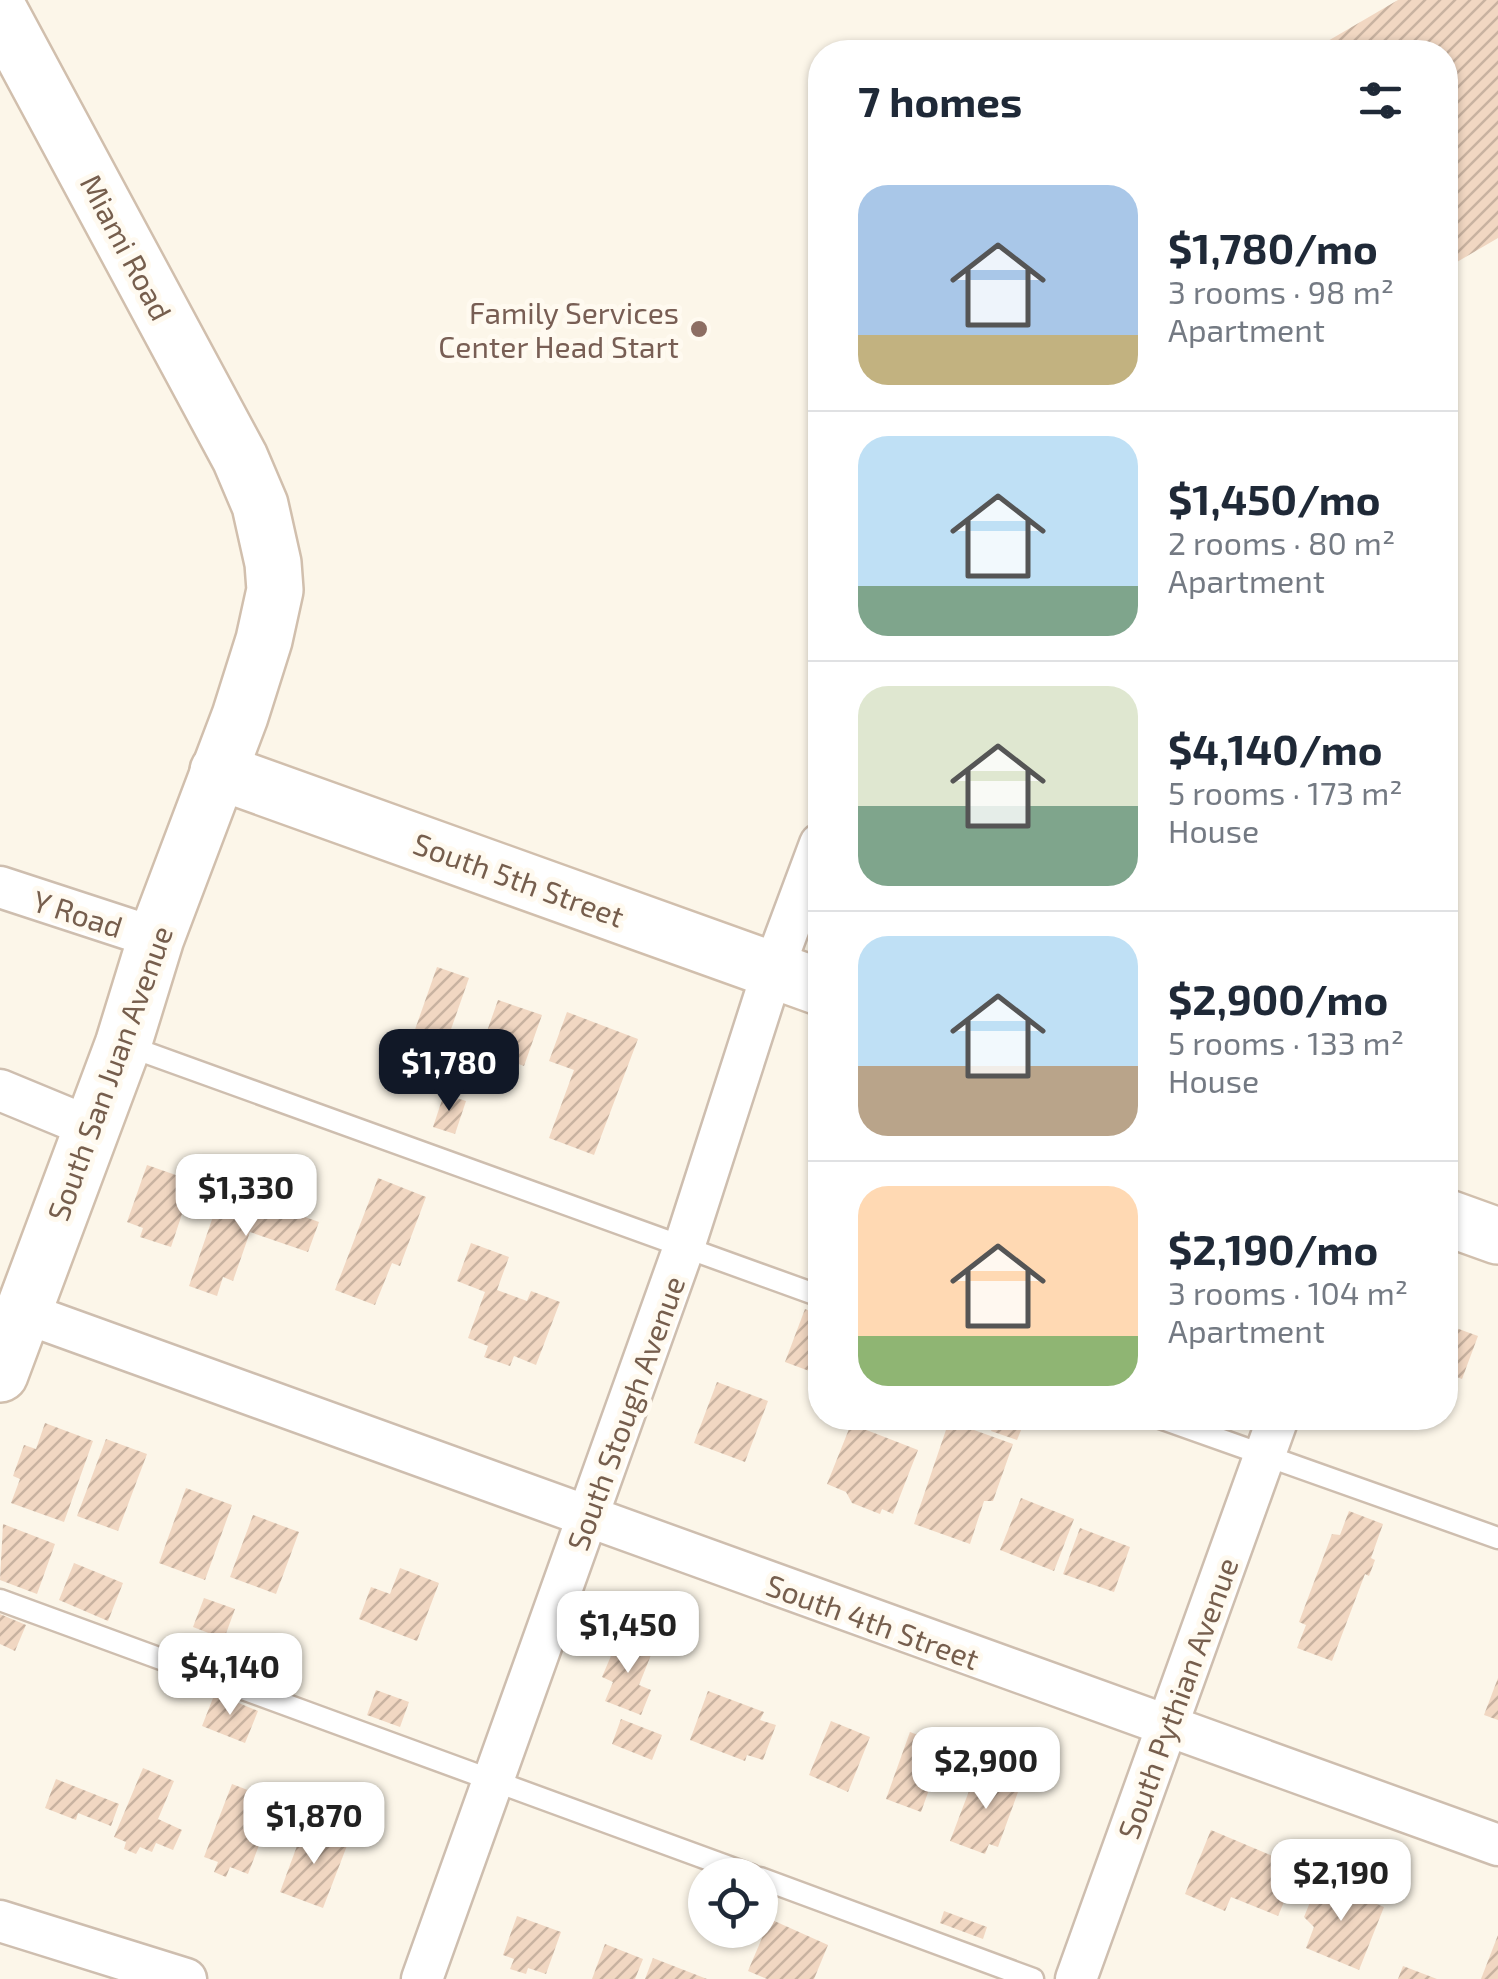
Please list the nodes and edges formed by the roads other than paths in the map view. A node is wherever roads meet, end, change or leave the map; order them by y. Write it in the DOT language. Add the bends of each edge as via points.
graph roads {
  1 [pos="0,12"];
  2 [pos="218,771"];
  3 [pos="0,886"];
  4 [pos="808,911"];
  5 [pos="156,938"];
  6 [pos="796,978"];
  7 [pos="124,1044"];
  8 [pos="0,1090"];
  9 [pos="92,1128"];
  10 [pos="1458,1221"];
  11 [pos="1498,1236"];
  12 [pos="684,1247"];
  13 [pos="808,1292"];
  14 [pos="22,1312"];
  15 [pos="0,1374"];
  16 [pos="1194,1430"];
  17 [pos="1274,1430"];
  18 [pos="1265,1455"];
  19 [pos="587,1518"];
  20 [pos="1498,1538"];
  21 [pos="0,1600"];
  22 [pos="1167,1726"];
  23 [pos="493,1780"];
  24 [pos="1498,1846"];
  25 [pos="705,1858"];
  26 [pos="778,1885"];
  27 [pos="0,1922"];
  28 [pos="186,1979"];
  29 [pos="422,1979"];
  30 [pos="1033,1979"];
  31 [pos="1076,1979"];
  1 -- 2 [label="street, Miami Road" via="240,458 268,531 275,590"];
  2 -- 5 [label="street, South San Juan Avenue"];
  2 -- 6 [label="street, South 5th Street"];
  3 -- 5 [label="street, Y Road"];
  4 -- 6 [label="street, South Stough Avenue"];
  5 -- 7 [label="street, South San Juan Avenue"];
  6 -- 12 [label="street, South Stough Avenue"];
  7 -- 9 [label="street, South San Juan Avenue"];
  7 -- 12 [label="lane"];
  8 -- 9 [label="street"];
  9 -- 14 [label="street, South San Juan Avenue"];
  10 -- 11 [label="street"];
  12 -- 13 [label="lane"];
  12 -- 19 [label="street, South Stough Avenue"];
  14 -- 15 [label="street, South San Juan Avenue"];
  14 -- 19 [label="street, South 4th Street"];
  16 -- 18 [label="lane"];
  17 -- 18 [label="street, South Pythian Avenue"];
  18 -- 20 [label="lane"];
  18 -- 22 [label="street, South Pythian Avenue"];
  19 -- 22 [label="street, South 4th Street"];
  19 -- 23 [label="street, South Stough Avenue"];
  21 -- 23 [label="lane"];
  22 -- 24 [label="street, South 4th Street"];
  22 -- 31 [label="street, South Pythian Avenue"];
  23 -- 25 [label="lane"];
  23 -- 29 [label="street, South Stough Avenue"];
  26 -- 30 [label="lane"];
  27 -- 28 [label="street"];
}
